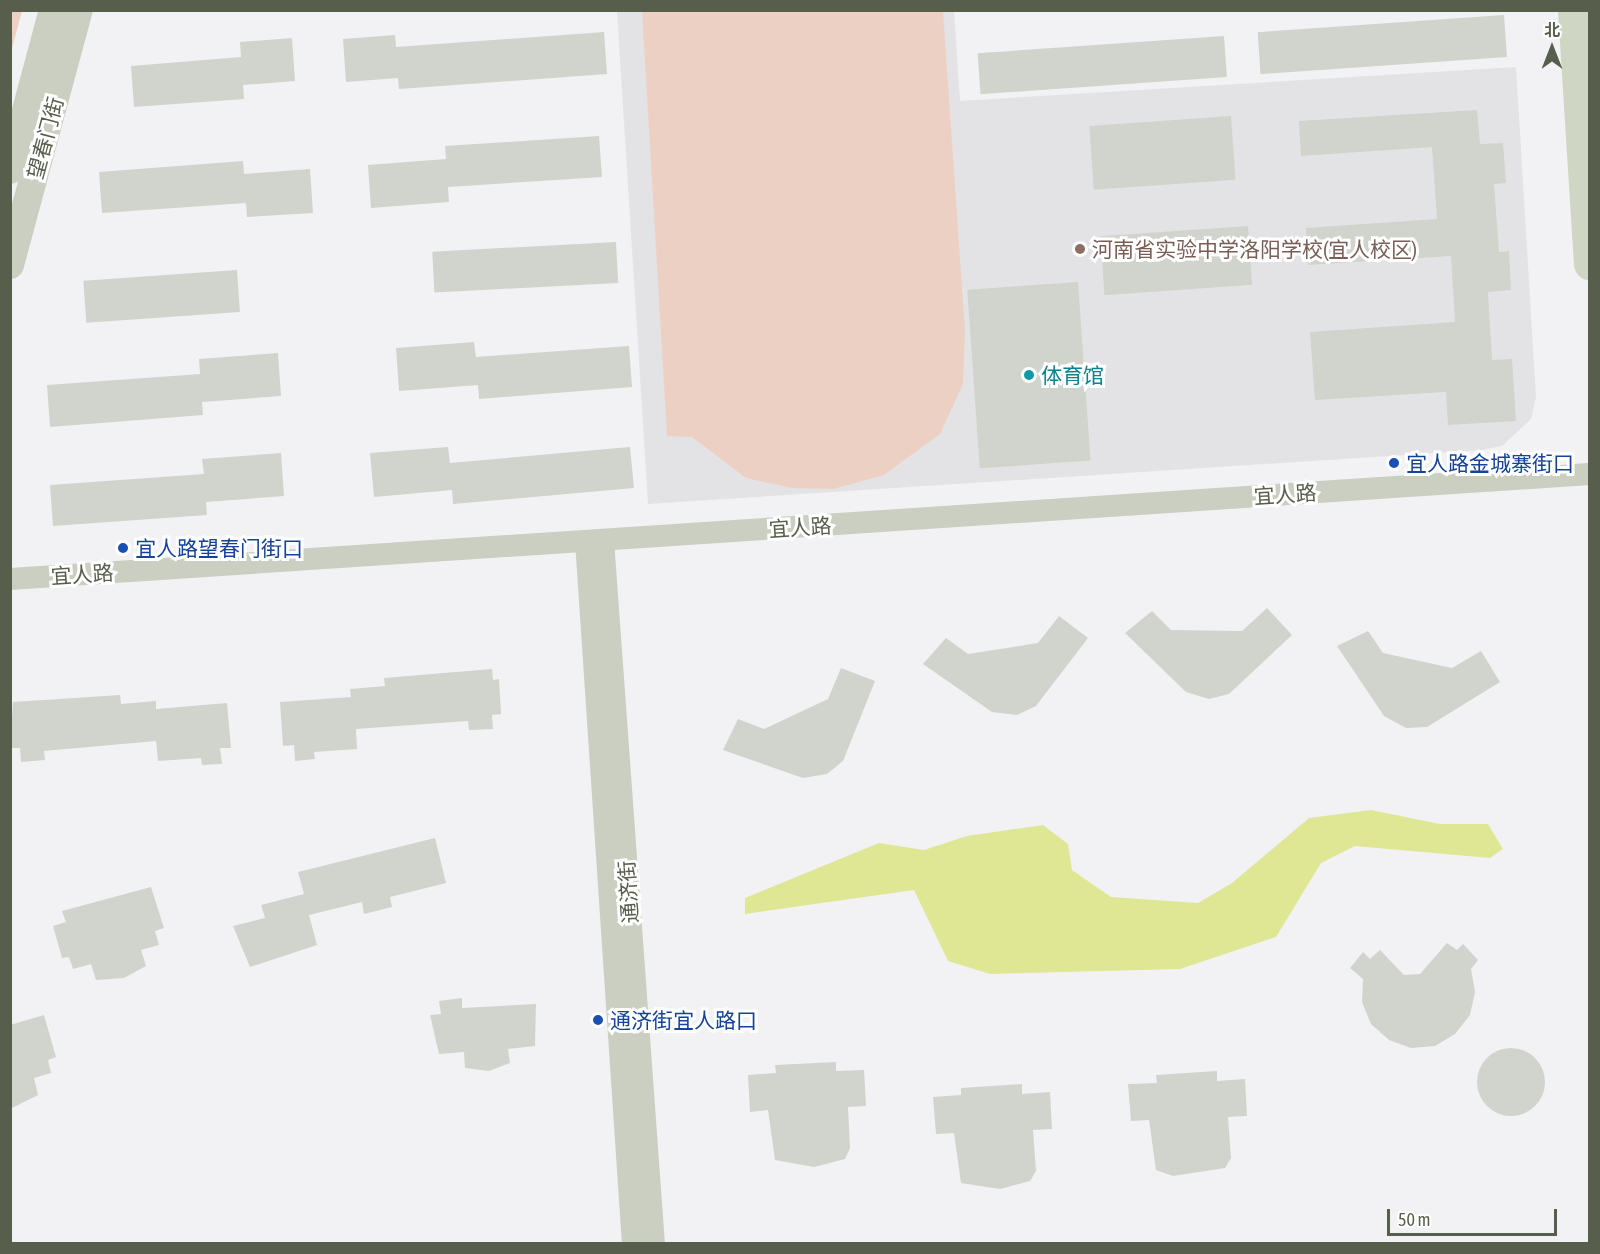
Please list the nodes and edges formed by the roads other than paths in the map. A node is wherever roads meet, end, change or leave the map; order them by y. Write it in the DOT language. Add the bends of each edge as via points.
graph roads {
  1 [pos="53,10"];
  2 [pos="79,10"];
  3 [pos="1574,10"];
  4 [pos="10,170"];
  5 [pos="1590,263"];
  6 [pos="10,265"];
  7 [pos="1590,474"];
  8 [pos="1590,490"];
  9 [pos="595,547"];
  10 [pos="10,579"];
  11 [pos="10,594"];
  12 [pos="633,1244"];
  13 [pos="654,1244"];
  1 -- 4 [label="street, 望春门街"];
  2 -- 6 [label="street, 望春门街"];
  3 -- 5 [label="main road"];
  7 -- 9 [label="street, 宜人路"];
  8 -- 9 [label="street, 宜人路"];
  9 -- 10 [label="street, 宜人路"];
  9 -- 11 [label="street, 宜人路"];
  9 -- 12 [label="street, 通济街"];
  9 -- 13 [label="street, 通济街"];
}
